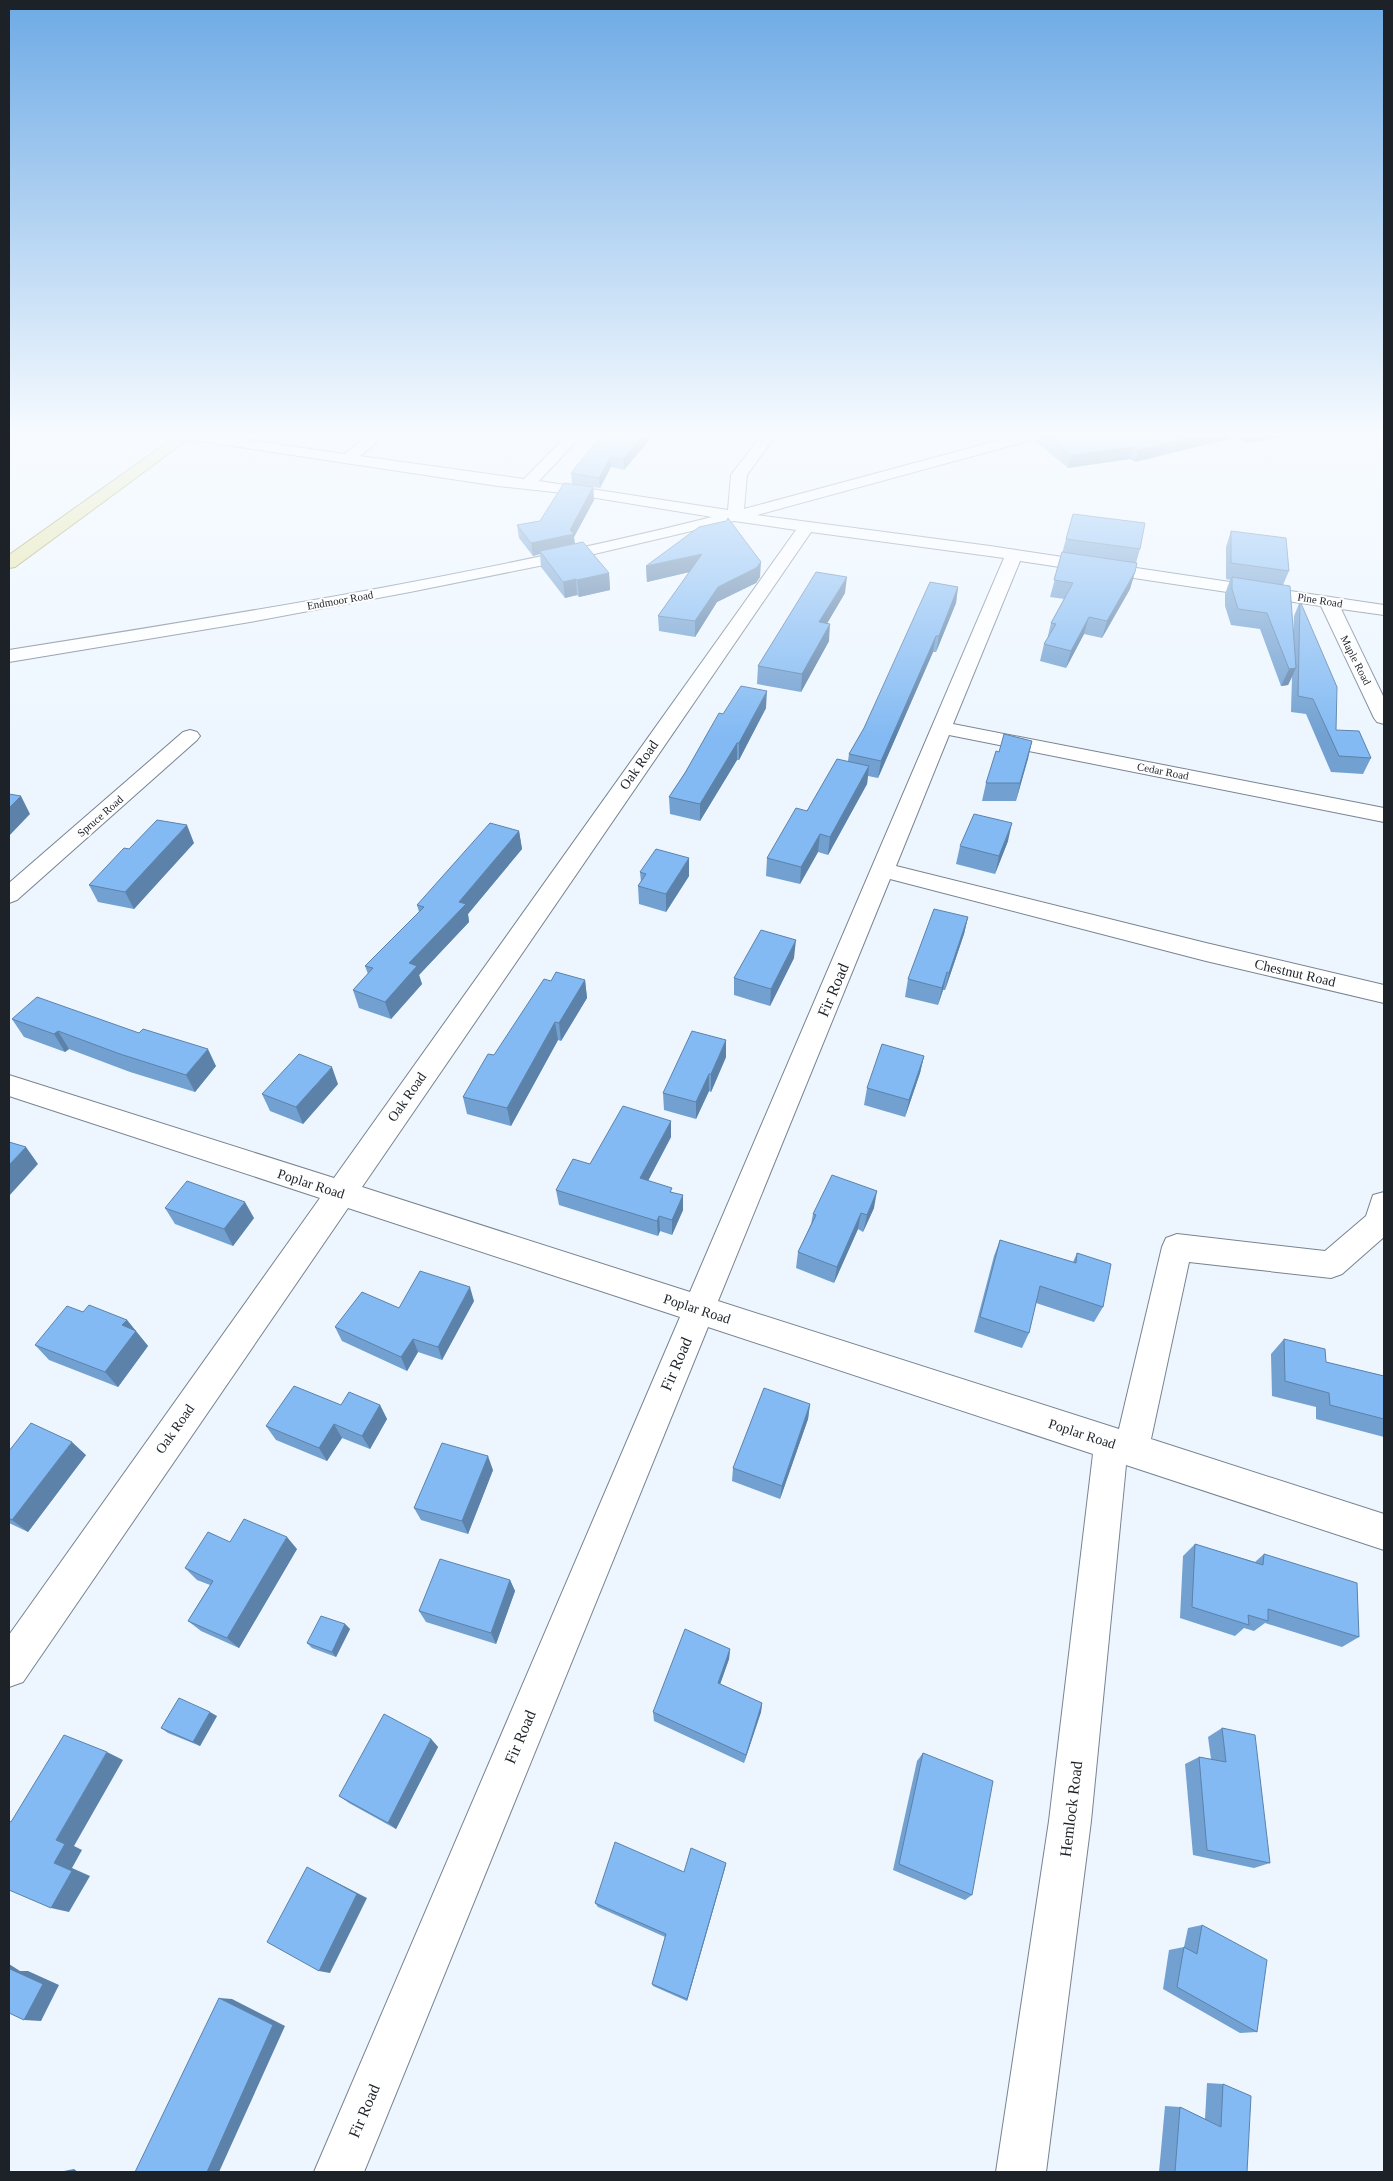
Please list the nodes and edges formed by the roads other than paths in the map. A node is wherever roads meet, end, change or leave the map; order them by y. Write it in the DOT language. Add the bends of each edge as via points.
graph roads {
  1 [pos="50,534"];
  2 [pos="659,534"];
  3 [pos="801,534"];
  4 [pos="856,534"];
  5 [pos="1014,555"];
  6 [pos="9,563"];
  7 [pos="1328,601"];
  8 [pos="1384,610"];
  9 [pos="9,656"];
  10 [pos="1384,718"];
  11 [pos="942,728"];
  12 [pos="190,736"];
  13 [pos="1384,815"];
  14 [pos="883,870"];
  15 [pos="9,895"];
  16 [pos="1384,994"];
  17 [pos="9,1085"];
  18 [pos="340,1193"];
  19 [pos="1384,1204"];
  20 [pos="699,1310"];
  21 [pos="1121,1447"];
  22 [pos="1384,1532"];
  23 [pos="9,1668"];
  24 [pos="339,2172"];
  25 [pos="1020,2172"];
  1 -- 6 [label="main road"];
  2 -- 9 [label="street, Endmoor Road" via="413,587"];
  3 -- 18 [label="street, Oak Road"];
  4 -- 5 [label="street, Pine Road"];
  5 -- 7 [label="street, Pine Road"];
  5 -- 11 [label="street, Fir Road"];
  7 -- 8 [label="street, Pine Road"];
  7 -- 10 [label="street, Maple Road"];
  11 -- 13 [label="street, Cedar Road"];
  11 -- 14 [label="street, Fir Road"];
  12 -- 15 [label="street, Spruce Road"];
  14 -- 16 [label="street, Chestnut Road"];
  14 -- 20 [label="street, Fir Road"];
  17 -- 18 [label="street, Poplar Road"];
  18 -- 20 [label="street, Poplar Road"];
  18 -- 23 [label="street, Oak Road"];
  19 -- 21 [label="street, Hemlock Road" via="1380,1222 1331,1265 1177,1247"];
  20 -- 21 [label="street, Poplar Road"];
  20 -- 24 [label="street, Fir Road"];
  21 -- 22 [label="street, Poplar Road"];
  21 -- 25 [label="street, Hemlock Road"];
}
